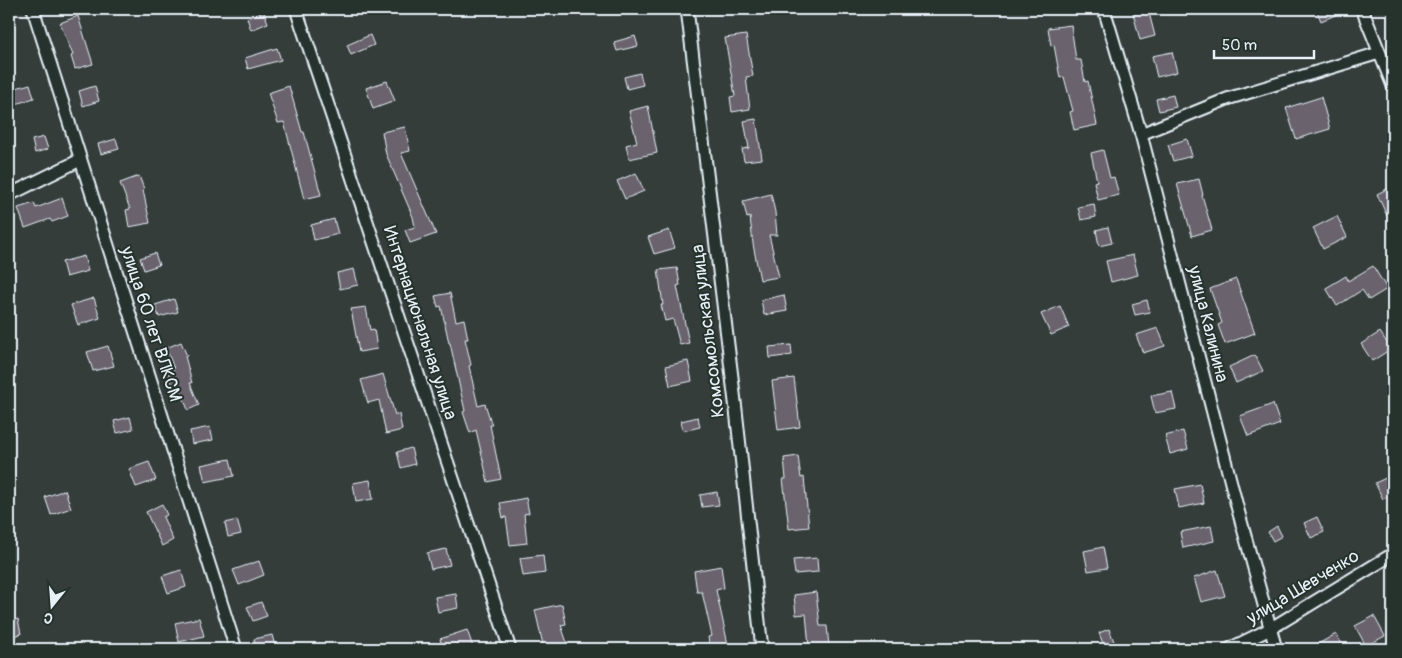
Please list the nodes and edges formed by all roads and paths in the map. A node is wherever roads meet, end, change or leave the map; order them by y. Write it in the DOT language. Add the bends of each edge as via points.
graph roads {
  1 [pos="33,9"];
  2 [pos="296,9"];
  3 [pos="687,9"];
  4 [pos="1104,9"];
  5 [pos="1362,9"];
  6 [pos="1379,53"];
  7 [pos="1393,86"];
  8 [pos="1141,134"];
  9 [pos="80,160"];
  10 [pos="9,195"];
  11 [pos="1393,554"];
  12 [pos="1270,629"];
  13 [pos="236,649"];
  14 [pos="510,649"];
  15 [pos="762,649"];
  16 [pos="1229,649"];
  17 [pos="1276,649"];
  1 -- 9 [label="street, улица 60 лет ВЛКСМ"];
  2 -- 14 [label="street, Интернациональная улица"];
  3 -- 15 [label="street, Комсомольская улица"];
  4 -- 8 [label="street, улица Калинина"];
  5 -- 6 [label="street"];
  6 -- 7 [label="street"];
  6 -- 8 [label="street" via="1227,99"];
  8 -- 12 [label="street, улица Калинина"];
  9 -- 10 [label="street"];
  9 -- 13 [label="street, улица 60 лет ВЛКСМ"];
  11 -- 12 [label="street, улица Шевченко"];
  12 -- 16 [label="street, улица Шевченко"];
  12 -- 17 [label="street, улица Калинина"];
}
